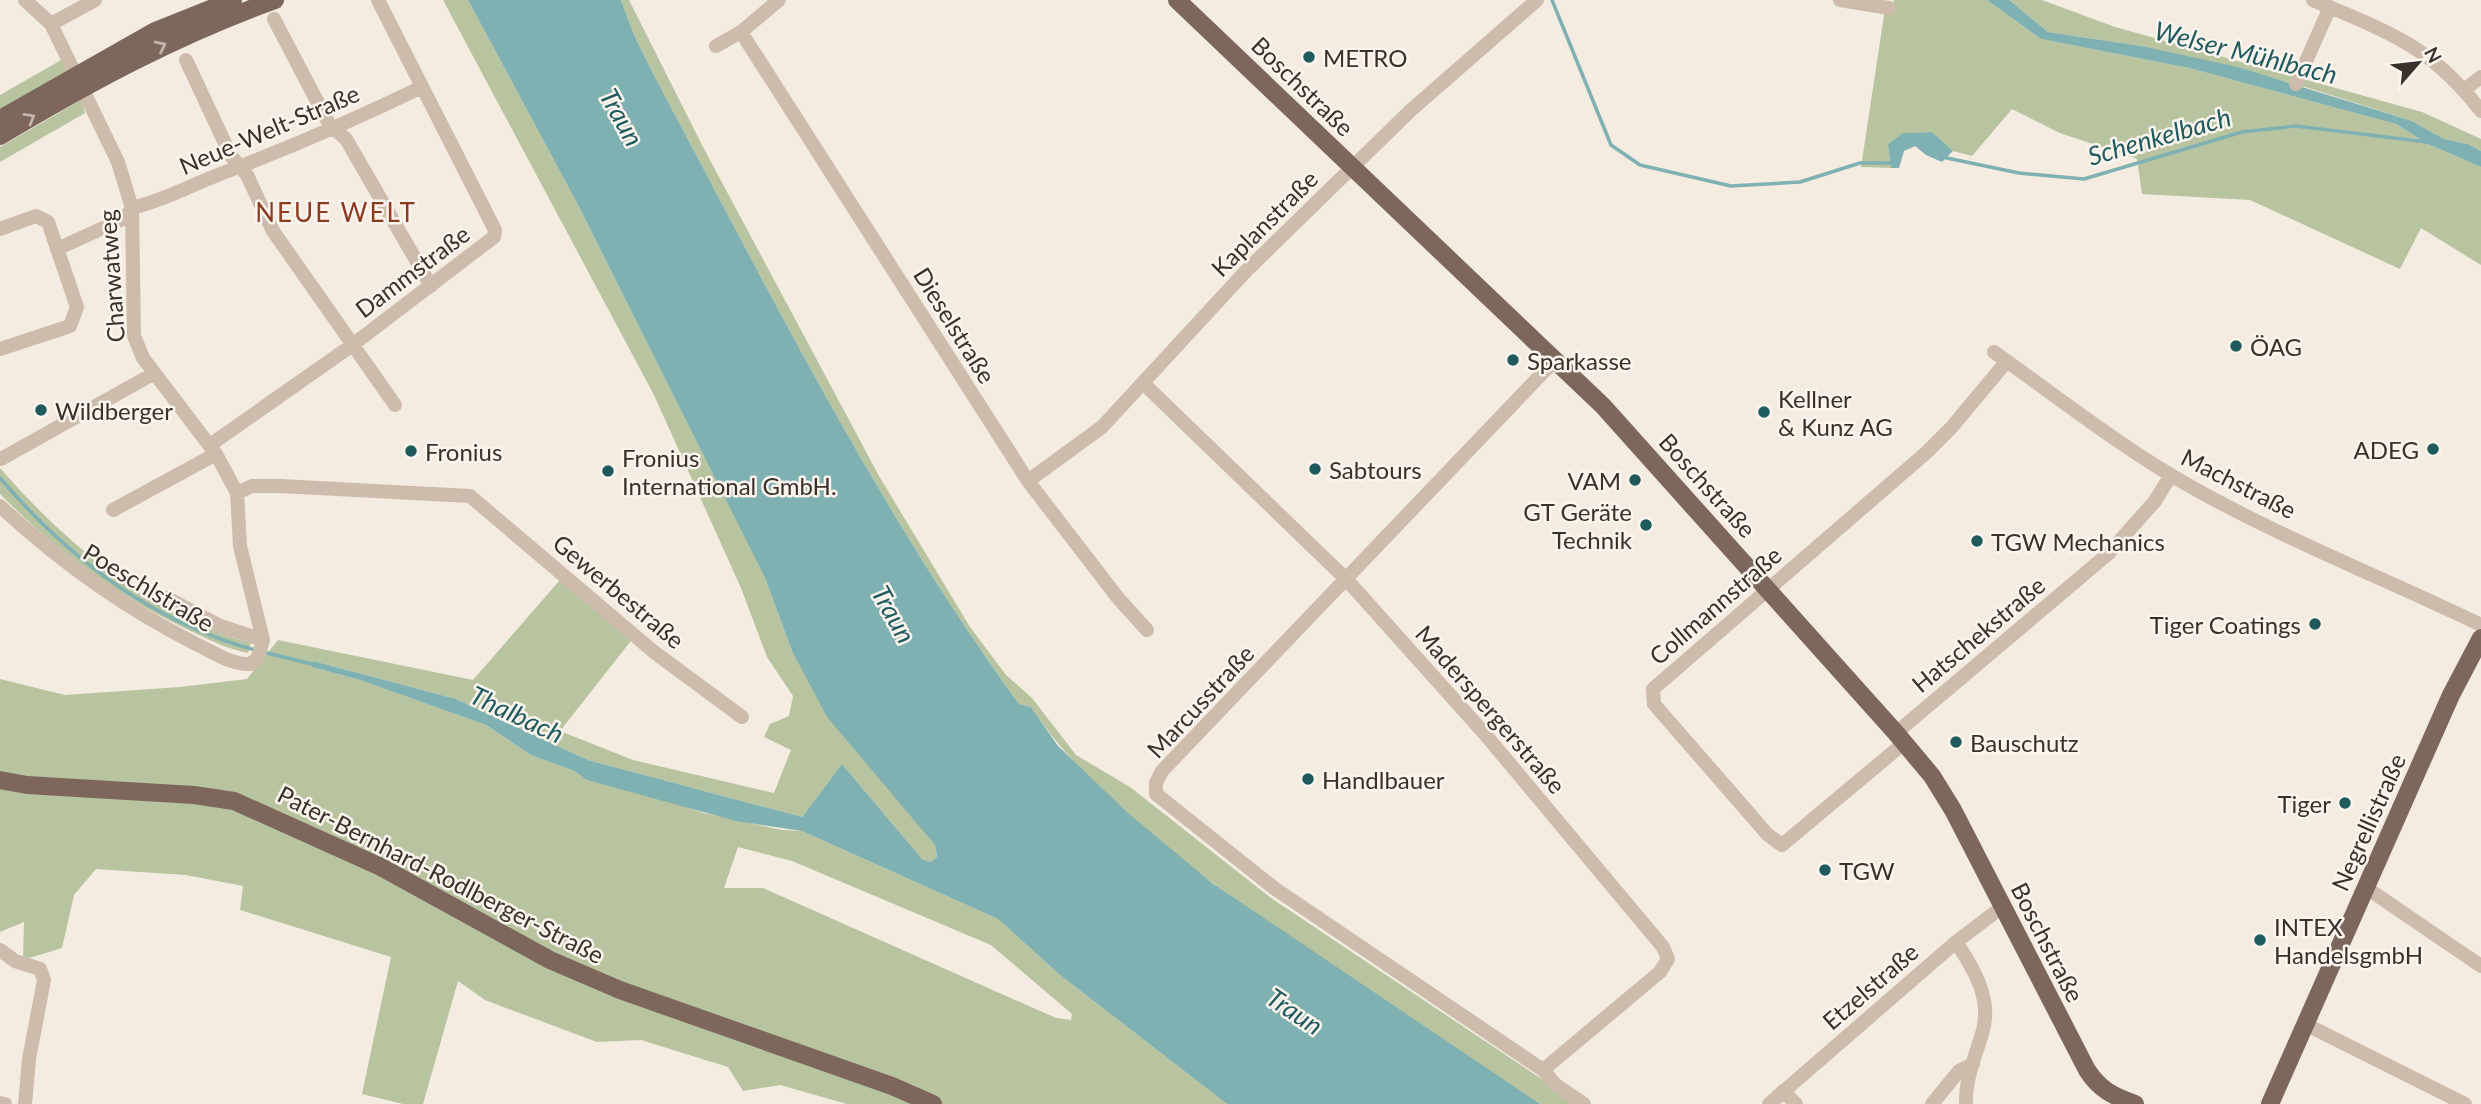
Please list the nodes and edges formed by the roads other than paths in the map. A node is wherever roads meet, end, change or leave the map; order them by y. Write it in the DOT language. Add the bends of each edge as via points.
graph roads {
  1 [pos="25,0"];
  2 [pos="95,0"];
  3 [pos="233,0"];
  4 [pos="275,0"];
  5 [pos="378,0"];
  6 [pos="779,0"];
  7 [pos="1177,0"];
  8 [pos="1537,0"];
  9 [pos="1840,0"];
  10 [pos="2314,0"];
  11 [pos="2330,7"];
  12 [pos="1889,8"];
  13 [pos="274,19"];
  14 [pos="51,24"];
  15 [pos="741,32"];
  16 [pos="716,46"];
  17 [pos="186,60"];
  18 [pos="97,71"];
  19 [pos="2481,77"];
  20 [pos="2295,84"];
  21 [pos="422,87"];
  22 [pos="2464,90"];
  23 [pos="57,94"];
  24 [pos="2481,111"];
  25 [pos="0,119"];
  26 [pos="335,129"];
  27 [pos="0,136"];
  28 [pos="1353,167"];
  29 [pos="240,168"];
  30 [pos="132,208"];
  31 [pos="0,229"];
  32 [pos="57,249"];
  33 [pos="431,286"];
  34 [pos="351,346"];
  35 [pos="0,349"];
  36 [pos="1994,352"];
  37 [pos="1556,359"];
  38 [pos="2007,361"];
  39 [pos="153,374"];
  40 [pos="1144,384"];
  41 [pos="395,405"];
  42 [pos="213,449"];
  43 [pos="1,459"];
  44 [pos="2171,475"];
  45 [pos="1028,481"];
  46 [pos="237,493"];
  47 [pos="0,506"];
  48 [pos="113,510"];
  49 [pos="1347,580"];
  50 [pos="1769,590"];
  51 [pos="167,598"];
  52 [pos="2481,625"];
  53 [pos="1147,630"];
  54 [pos="2481,638"];
  55 [pos="259,652"];
  56 [pos="742,717"];
  57 [pos="1900,738"];
  58 [pos="0,780"];
  59 [pos="2365,887"];
  60 [pos="2002,906"];
  61 [pos="1956,942"];
  62 [pos="0,950"];
  63 [pos="2481,966"];
  64 [pos="2305,1024"];
  65 [pos="1972,1064"];
  66 [pos="1543,1069"];
  67 [pos="892,1086"];
  68 [pos="2097,1086"];
  69 [pos="1783,1091"];
  70 [pos="24,1104"];
  71 [pos="914,1104"];
  72 [pos="933,1104"];
  73 [pos="1584,1104"];
  74 [pos="1769,1104"];
  75 [pos="1796,1104"];
  76 [pos="1932,1104"];
  77 [pos="1966,1104"];
  78 [pos="2107,1104"];
  79 [pos="2135,1104"];
  80 [pos="2270,1104"];
  81 [pos="2465,1104"];
  1 -- 14 [label="street, Charwatweg"];
  2 -- 14 [label="street"];
  3 -- 18 [label="main road" via="155,31"];
  18 -- 4 [label="main road, one-way"];
  5 -- 21 [label="street, Dammstraße"];
  6 -- 15 [label="street"];
  7 -- 28 [label="main road, Boschstraße"];
  8 -- 28 [label="street, Kaplanstraße"];
  9 -- 12 [label="street"];
  10 -- 11 [label="street"];
  11 -- 20 [label="street"];
  11 -- 22 [label="street" via="2404,39 2446,69"];
  13 -- 26 [label="street"];
  14 -- 30 [label="street, Charwatweg" via="95,109"];
  15 -- 16 [label="street"];
  15 -- 45 [label="street, Dieselstraße"];
  17 -- 29 [label="street"];
  18 -- 23 [label="main road"];
  19 -- 22 [label="street"];
  21 -- 26 [label="street, Neue-Welt-Straße"];
  21 -- 33 [label="street, Dammstraße" via="495,230 494,237"];
  22 -- 24 [label="street"];
  23 -- 25 [label="main road"];
  27 -- 23 [label="main road, one-way"];
  26 -- 29 [label="street, Neue-Welt-Straße"];
  26 -- 33 [label="street" via="346,139"];
  28 -- 37 [label="main road, Boschstraße"];
  28 -- 40 [label="street, Kaplanstraße" via="1246,271"];
  29 -- 30 [label="street, Neue-Welt-Straße"];
  29 -- 34 [label="street" via="273,231"];
  30 -- 32 [label="street, Neue-Welt-Straße" via="125,218"];
  30 -- 39 [label="street, Charwatweg" via="134,336"];
  31 -- 32 [label="street" via="36,216 48,222"];
  32 -- 35 [label="street" via="77,307 70,326"];
  33 -- 34 [label="street, Dammstraße"];
  34 -- 41 [label="street"];
  34 -- 42 [label="street, Dammstraße"];
  36 -- 38 [label="street, Machstraße"];
  37 -- 49 [label="street, Marcusstraße"];
  37 -- 50 [label="main road, Boschstraße"];
  38 -- 44 [label="street, Machstraße"];
  38 -- 50 [label="street, Collmannstraße" via="1951,428"];
  39 -- 42 [label="street, Charwatweg"];
  39 -- 43 [label="street"];
  40 -- 45 [label="street, Kaplanstraße" via="1102,427"];
  40 -- 49 [label="street, Maderspergerstraße"];
  42 -- 46 [label="street, Charwatweg"];
  42 -- 48 [label="street, Dammstraße"];
  44 -- 52 [label="street, Machstraße"];
  44 -- 57 [label="street, Hatschekstraße" via="2155,501 2108,554"];
  45 -- 53 [label="street, Dieselstraße"];
  46 -- 55 [label="street, Charwatweg" via="240,546"];
  46 -- 56 [label="street, Gewerbestraße" via="252,486 279,486 470,496 654,652"];
  47 -- 55 [label="street, Poeschlstraße" via="110,596 234,662"];
  49 -- 66 [label="street, Maderspergerstraße" via="1484,733 1663,947 1668,959 1660,972"];
  49 -- 66 [label="street, Marcusstraße" via="1220,702 1162,772 1156,794 1274,888"];
  50 -- 57 [label="main road, Boschstraße"];
  50 -- 57 [label="street, Collmannstraße" via="1653,689 1654,704 1747,812 1782,845"];
  51 -- 55 [label="street"];
  54 -- 59 [label="main road, Negrellistraße"];
  57 -- 60 [label="main road, Boschstraße" via="1953,810"];
  58 -- 67 [label="main road, Pater-Bernhard-Rodlberger-Straße" via="27,786 234,801 381,867 550,960 620,990"];
  59 -- 63 [label="street"];
  59 -- 64 [label="main road, Negrellistraße"];
  60 -- 61 [label="street, Etzelstraße"];
  60 -- 68 [label="main road, Boschstraße"];
  61 -- 65 [label="street" via="1977,974 1984,1002 1984,1030"];
  61 -- 69 [label="street, Etzelstraße"];
  62 -- 70 [label="street" via="15,961 40,969 44,980"];
  64 -- 80 [label="main road, Negrellistraße"];
  64 -- 81 [label="street"];
  65 -- 76 [label="street" via="1959,1071"];
  65 -- 77 [label="street"];
  66 -- 73 [label="street" via="1556,1085"];
  67 -- 71 [label="street"];
  67 -- 72 [label="main road, Pater-Bernhard-Rodlberger-Straße"];
  68 -- 78 [label="street, Boschstraße"];
  68 -- 79 [label="main road"];
  69 -- 74 [label="street, Etzelstraße"];
  69 -- 75 [label="street"];
}
